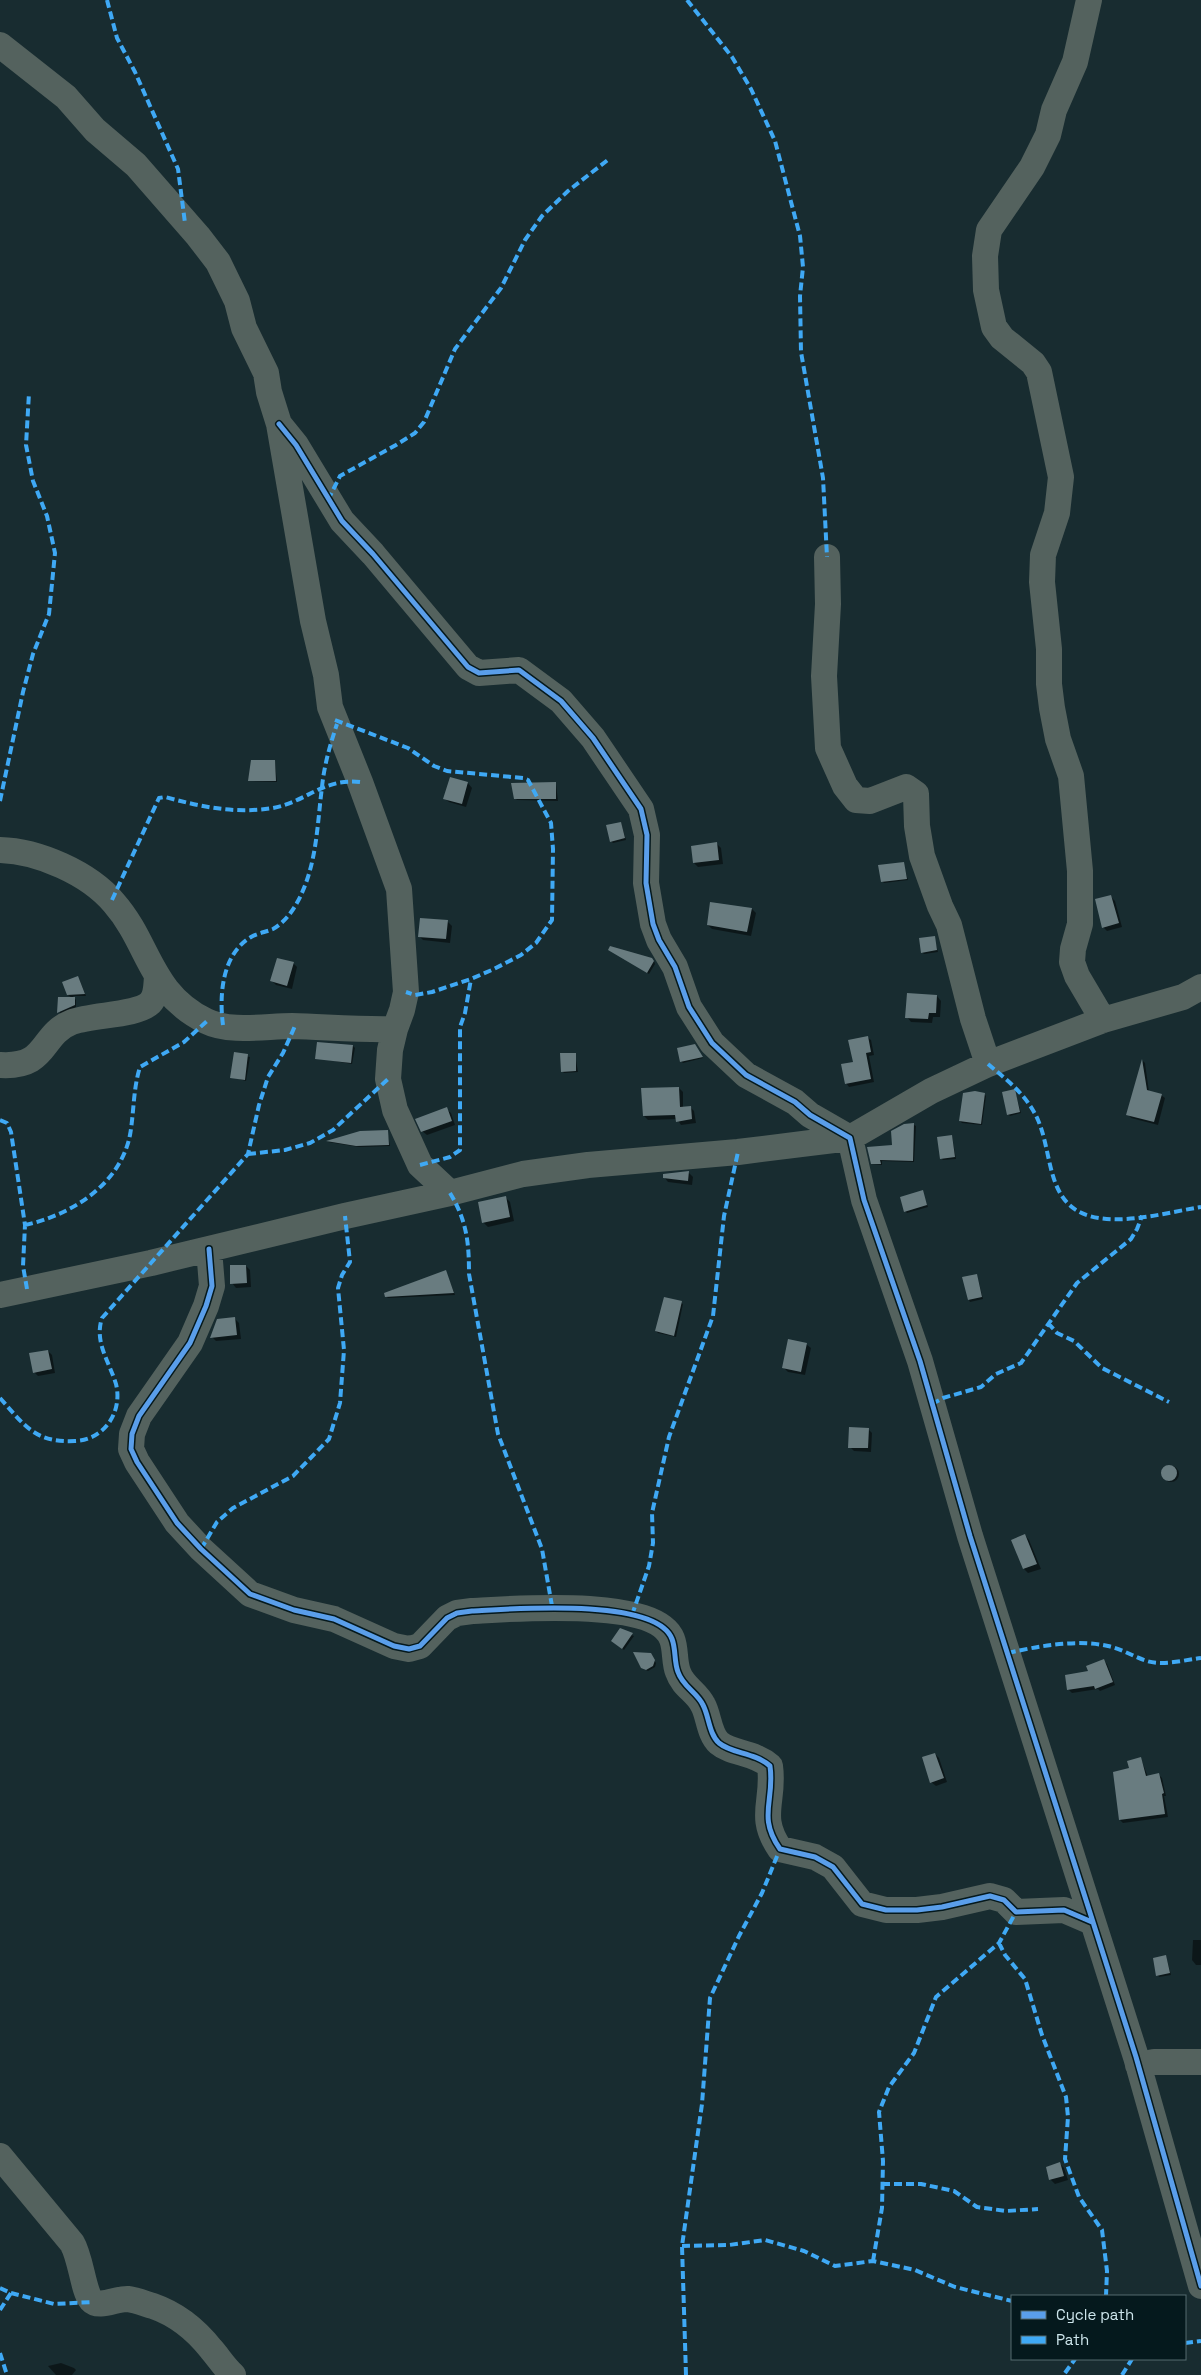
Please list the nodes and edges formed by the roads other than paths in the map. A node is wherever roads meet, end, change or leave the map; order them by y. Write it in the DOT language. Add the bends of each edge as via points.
graph roads {
  1 [pos="1089,0"];
  2 [pos="0,45"];
  3 [pos="279,424"];
  4 [pos="827,557"];
  5 [pos="0,850"];
  6 [pos="157,978"];
  7 [pos="1201,987"];
  8 [pos="1102,1020"];
  9 [pos="395,1028"];
  10 [pos="988,1064"];
  11 [pos="0,1065"];
  12 [pos="850,1138"];
  13 [pos="450,1193"];
  14 [pos="209,1249"];
  15 [pos="0,1295"];
  16 [pos="1092,1922"];
  17 [pos="1201,2062"];
  18 [pos="1138,2065"];
  19 [pos="0,2156"];
  20 [pos="1201,2286"];
  21 [pos="233,2375"];
  1 -- 8 [label="street" via="1075,62 1054,110 1048,135 1032,167 989,230 984,256 986,290 994,326 1002,338 1033,363 1039,372 1060,470 1057,514 1043,555 1049,684 1054,724 1069,766 1076,811 1081,904 1072,962"];
  2 -- 3 [label="street" via="66,97 96,130 136,165 218,262 266,373"];
  3 -- 9 [label="street" via="330,707 399,889 406,992"];
  3 -- 12 [label="street" via="296,445 342,521 468,667 479,673 519,670 561,701 593,738 641,809 647,835 646,883 653,924 700,1026 712,1043 746,1075"];
  4 -- 10 [label="street" via="824,676 828,748 845,786 856,800 870,800 906,787 916,794 922,856 949,925"];
  5 -- 6 [label="street" via="28,854 59,864 115,903"];
  6 -- 9 [label="street" via="167,992 196,1014 223,1025 346,1030"];
  6 -- 11 [label="street" via="155,995 142,1008 70,1023 30,1061 17,1066"];
  7 -- 8 [label="street" via="1164,1004"];
  8 -- 10 [label="street"];
  9 -- 13 [label="street" via="388,1079 395,1110 420,1165"];
  10 -- 12 [label="street" via="931,1091"];
  12 -- 13 [label="street" via="522,1174"];
  12 -- 16 [label="street" via="864,1200 920,1360 970,1536"];
  13 -- 14 [label="street"];
  14 -- 15 [label="street"];
  14 -- 16 [label="street" via="212,1286 206,1306 190,1343 139,1416 132,1434 131,1449 178,1523 250,1594 294,1610 334,1619 394,1646 409,1649 420,1646 447,1618 472,1611 566,1606 632,1614 656,1622 672,1638 678,1672 685,1685 702,1702 718,1743 761,1758 770,1766 772,1780 767,1820 780,1849 814,1857 833,1867 862,1904 886,1910 925,1909 996,1896 1016,1912 1064,1910"];
  16 -- 18 [label="street"];
  17 -- 18 [label="street"];
  18 -- 20 [label="street"];
  19 -- 21 [label="street" via="72,2242 92,2302 98,2304 127,2299 165,2311 196,2333"];
}
